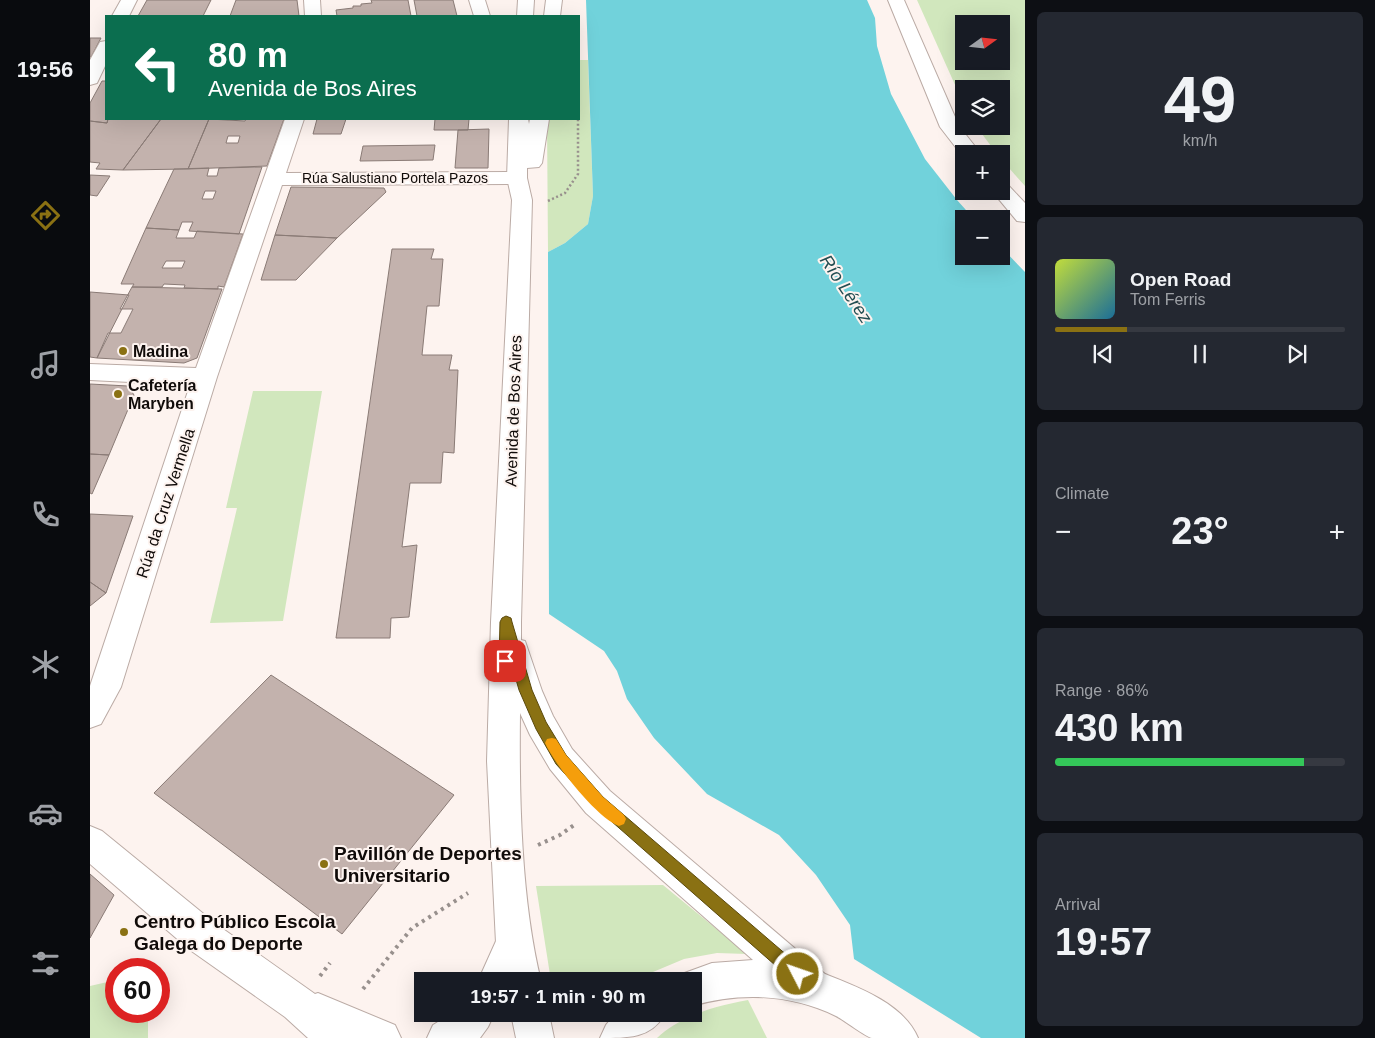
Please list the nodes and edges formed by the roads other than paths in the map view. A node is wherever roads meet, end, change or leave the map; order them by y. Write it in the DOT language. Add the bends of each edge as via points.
graph roads {
  1 [pos="129,0"];
  2 [pos="312,0"];
  3 [pos="477,0"];
  4 [pos="526,0"];
  5 [pos="554,0"];
  6 [pos="896,0"];
  7 [pos="122,15"];
  8 [pos="313,15"];
  9 [pos="482,15"];
  10 [pos="525,15"];
  11 [pos="552,15"];
  12 [pos="105,48"];
  13 [pos="90,79"];
  14 [pos="294,120"];
  15 [pos="519,120"];
  16 [pos="539,120"];
  17 [pos="964,145"];
  18 [pos="273,179"];
  19 [pos="527,195"];
  20 [pos="1010,199"];
  21 [pos="1025,216"];
  22 [pos="90,372"];
  23 [pos="205,377"];
  24 [pos="506,622"];
  25 [pos="90,714"];
  26 [pos="90,842"];
  27 [pos="514,943"];
  28 [pos="500,972"];
  29 [pos="521,972"];
  30 [pos="702,984"];
  31 [pos="812,986"];
  32 [pos="306,993"];
  33 [pos="468,1022"];
  34 [pos="532,1022"];
  35 [pos="635,1022"];
  36 [pos="337,1038"];
  37 [pos="382,1038"];
  38 [pos="446,1038"];
  39 [pos="535,1038"];
  40 [pos="619,1038"];
  41 [pos="899,1038"];
  1 -- 7 [label="street"];
  2 -- 8 [label="street"];
  3 -- 9 [label="street"];
  4 -- 10 [label="street"];
  5 -- 11 [label="street"];
  6 -- 17 [label="street" via="950,127"];
  12 -- 13 [label="street"];
  14 -- 18 [label="street, Rúa da Cruz Vermella"];
  15 -- 19 [label="street, Avenida de Bos Aires"];
  16 -- 19 [label="street, Avenida de Bos Aires"];
  18 -- 19 [label="street, Rúa Salustiano Portela Pazos"];
  18 -- 23 [label="street, Rúa da Cruz Vermella"];
  19 -- 24 [label="street, Avenida de Bos Aires"];
  20 -- 21 [label="street"];
  22 -- 23 [label="street"];
  23 -- 25 [label="street, Rúa da Cruz Vermella" via="106,688"];
  24 -- 27 [label="street, Avenida de Bos Aires" via="504,761"];
  24 -- 31 [label="street, Avenida de Bos Aires" via="526,690 561,759 598,802"];
  26 -- 32 [label="street" via="203,937"];
  27 -- 28 [label="street"];
  27 -- 29 [label="street, Avenida de Bos Aires"];
  30 -- 31 [label="street" via="762,977"];
  31 -- 41 [label="street" via="857,1006"];
  32 -- 36 [label="street"];
  32 -- 37 [label="street"];
  33 -- 38 [label="street" via="462,1030"];
  34 -- 39 [label="street"];
  35 -- 40 [label="street"];
}
